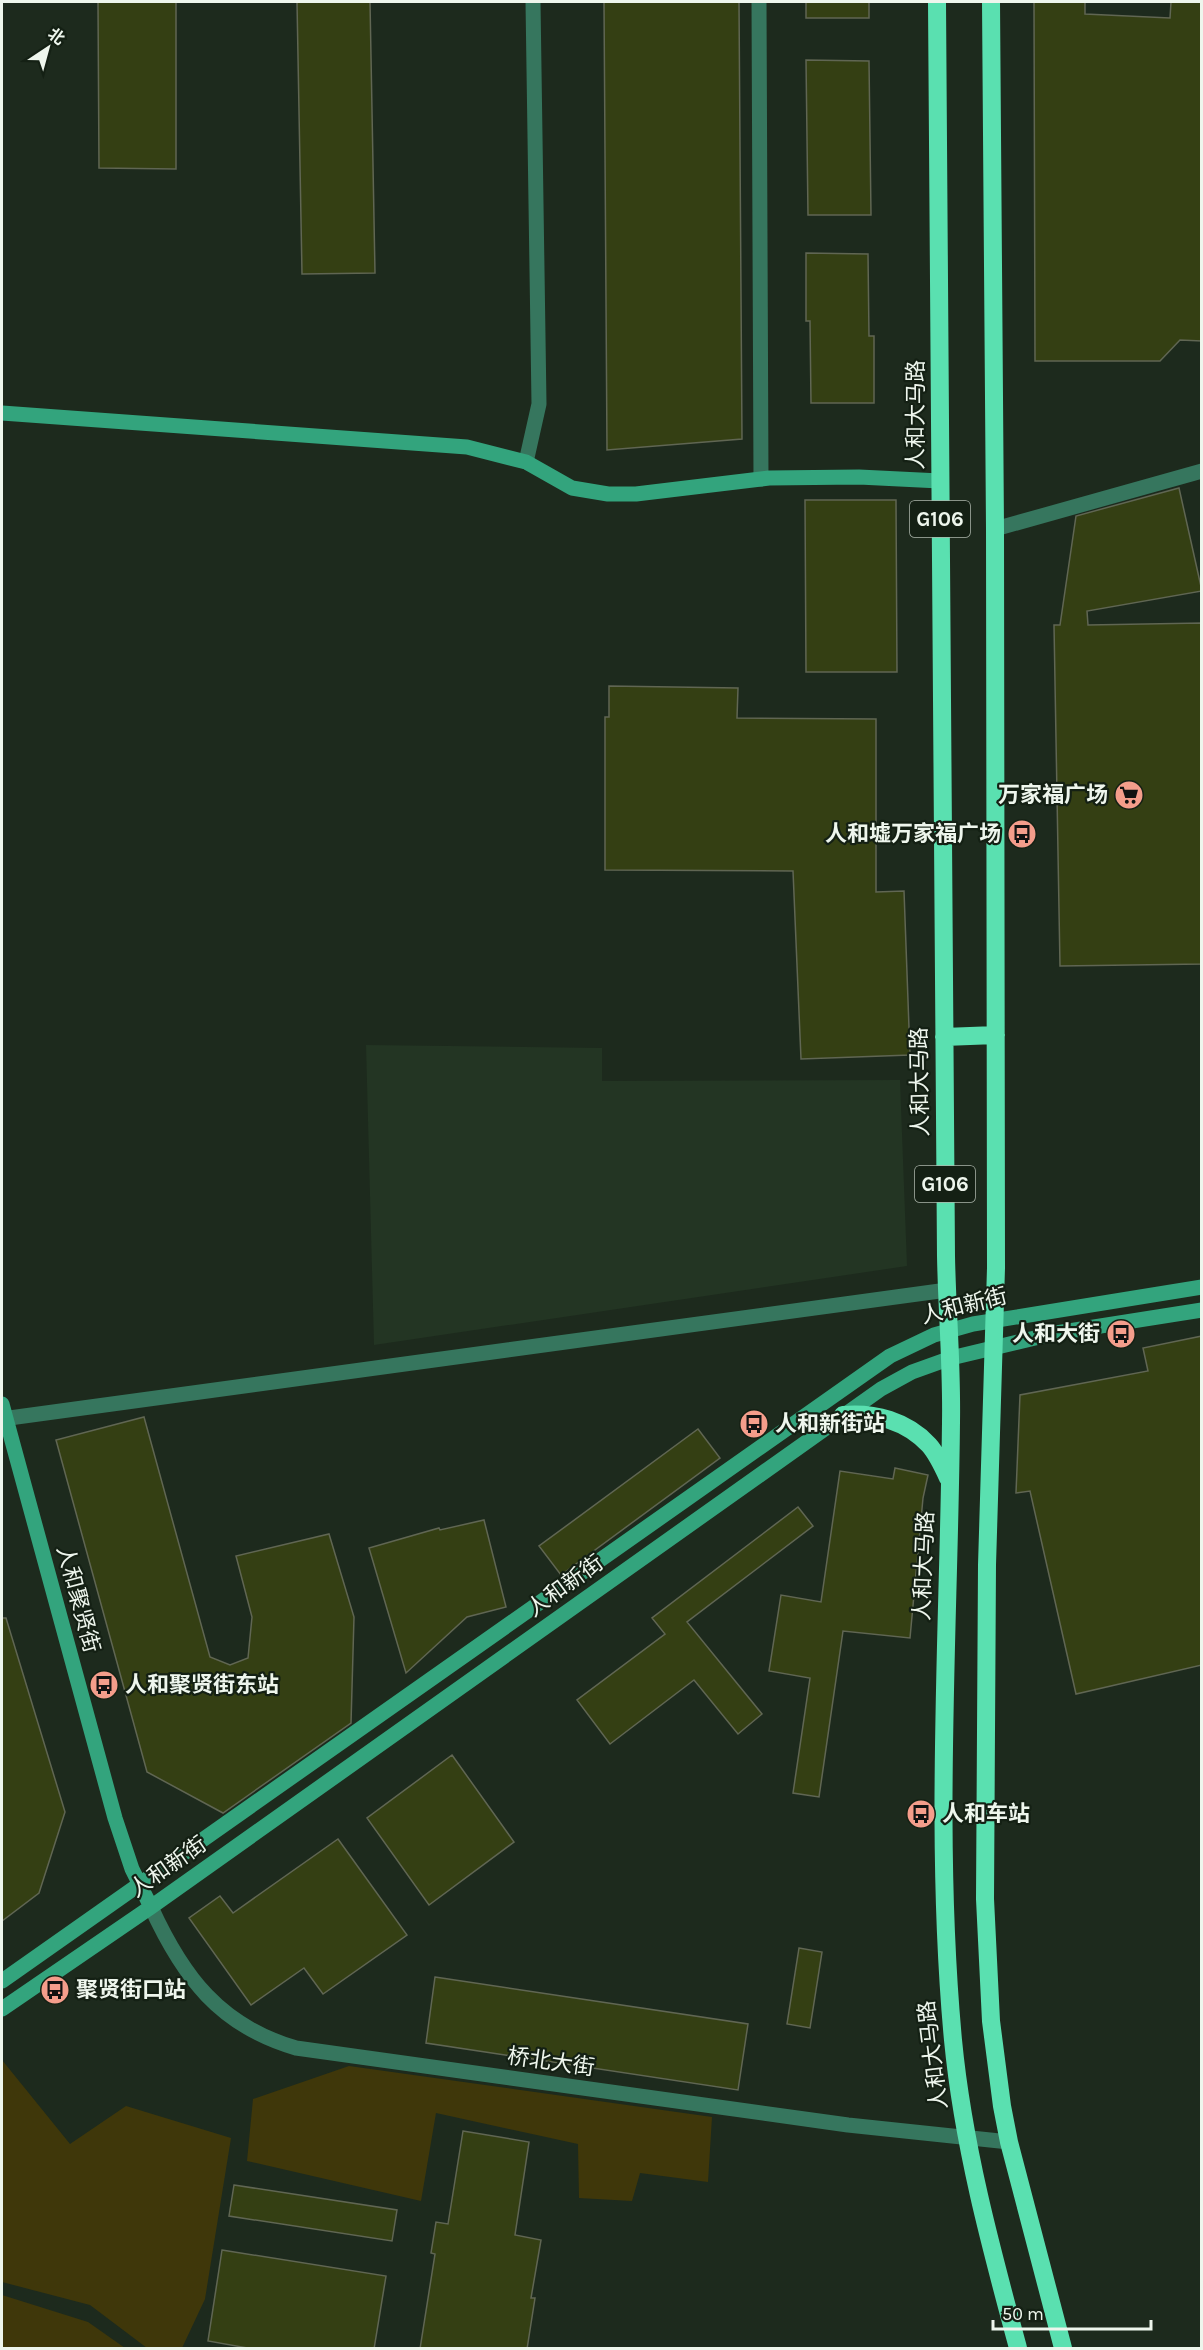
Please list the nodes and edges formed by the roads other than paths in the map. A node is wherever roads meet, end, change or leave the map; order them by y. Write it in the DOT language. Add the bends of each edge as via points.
graph roads {
  1 [pos="533,2"];
  2 [pos="759,2"];
  3 [pos="937,2"];
  4 [pos="991,2"];
  5 [pos="2,414"];
  6 [pos="526,462"];
  7 [pos="1202,471"];
  8 [pos="761,479"];
  9 [pos="940,481"];
  10 [pos="995,529"];
  11 [pos="996,1035"];
  12 [pos="944,1037"];
  13 [pos="1202,1287"];
  14 [pos="947,1290"];
  15 [pos="1202,1310"];
  16 [pos="993,1319"];
  17 [pos="950,1330"];
  18 [pos="992,1348"];
  19 [pos="951,1358"];
  20 [pos="3,1414"];
  21 [pos="843,1415"];
  22 [pos="950,1481"];
  23 [pos="139,1885"];
  24 [pos="151,1907"];
  25 [pos="2,1981"];
  26 [pos="2,2009"];
  27 [pos="968,2139"];
  28 [pos="1009,2142"];
  29 [pos="1018,2349"];
  30 [pos="1063,2349"];
  1 -- 6 [label="street" via="539,404"];
  2 -- 8 [label="street"];
  3 -- 9 [label="highway, 人和大马路 / G106"];
  4 -- 10 [label="highway, G106"];
  5 -- 6 [label="street" via="467,447"];
  6 -- 8 [label="street" via="572,488 608,494"];
  7 -- 10 [label="street"];
  8 -- 9 [label="street" via="859,477"];
  9 -- 12 [label="highway, 人和大马路 / G106"];
  10 -- 11 [label="highway, G106"];
  11 -- 12 [label="highway"];
  11 -- 16 [label="highway, G106"];
  12 -- 14 [label="highway, 人和大马路 / G106"];
  13 -- 16 [label="street, 人和新街"];
  14 -- 17 [label="highway, 人和大马路 / G106"];
  14 -- 20 [label="street"];
  15 -- 18 [label="street, 人和新街" via="1056,1333"];
  16 -- 17 [label="street, 人和新街"];
  16 -- 18 [label="highway, G106"];
  17 -- 19 [label="highway, 人和大马路 / G106"];
  17 -- 23 [label="street, 人和新街" via="916,1341 861,1374"];
  18 -- 19 [label="street, 人和新街"];
  18 -- 28 [label="highway, G106" via="985,1899 991,2021"];
  19 -- 21 [label="street, 人和新街" via="912,1372"];
  19 -- 22 [label="highway, 人和大马路 / G106"];
  20 -- 23 [label="street, 人和聚贤街" via="115,1818"];
  21 -- 22 [label="highway" via="861,1413 897,1422 930,1446"];
  21 -- 24 [label="street, 人和新街"];
  22 -- 27 [label="highway, 人和大马路 / G106" via="945,1883 953,2043"];
  23 -- 24 [label="street, 人和聚贤街"];
  23 -- 25 [label="street, 人和新街"];
  24 -- 26 [label="street, 人和新街"];
  24 -- 27 [label="street, 桥北大街" via="180,1962 223,2012 271,2041 296,2048"];
  27 -- 28 [label="street, 桥北大街"];
  27 -- 29 [label="highway, 人和大马路 / G106"];
  28 -- 30 [label="highway, G106"];
}
